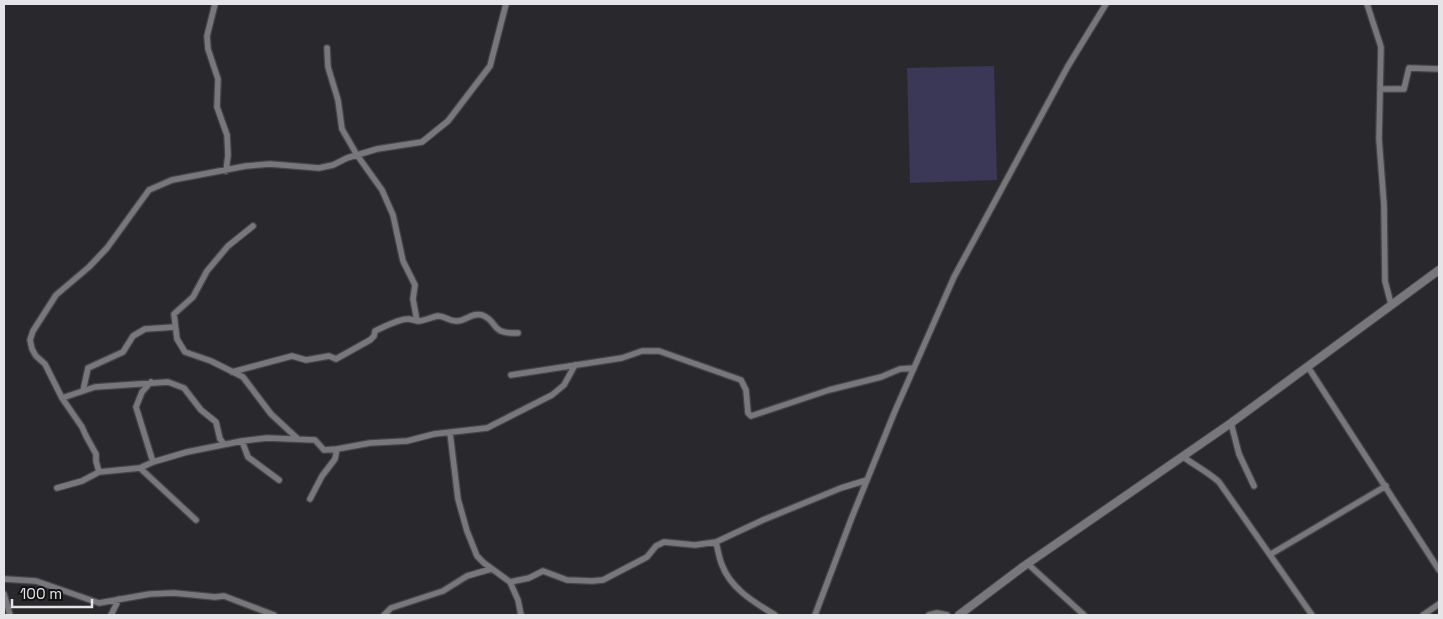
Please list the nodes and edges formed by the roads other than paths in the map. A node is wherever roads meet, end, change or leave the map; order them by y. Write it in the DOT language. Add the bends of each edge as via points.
graph roads {
  1 [pos="215,4"];
  2 [pos="506,4"];
  3 [pos="1106,4"];
  4 [pos="1367,4"];
  5 [pos="327,48"];
  6 [pos="1439,69"];
  7 [pos="1381,89"];
  8 [pos="357,155"];
  9 [pos="226,171"];
  10 [pos="254,226"];
  11 [pos="1439,270"];
  12 [pos="1391,304"];
  13 [pos="417,321"];
  14 [pos="176,327"];
  15 [pos="518,333"];
  16 [pos="575,365"];
  17 [pos="1308,367"];
  18 [pos="914,368"];
  19 [pos="232,372"];
  20 [pos="511,375"];
  21 [pos="151,382"];
  22 [pos="84,391"];
  23 [pos="62,398"];
  24 [pos="1231,422"];
  25 [pos="450,433"];
  26 [pos="298,439"];
  27 [pos="242,441"];
  28 [pos="224,444"];
  29 [pos="337,450"];
  30 [pos="1182,456"];
  31 [pos="152,462"];
  32 [pos="140,468"];
  33 [pos="99,472"];
  34 [pos="278,480"];
  35 [pos="867,480"];
  36 [pos="1254,486"];
  37 [pos="1386,486"];
  38 [pos="57,488"];
  39 [pos="310,499"];
  40 [pos="196,520"];
  41 [pos="716,542"];
  42 [pos="1271,554"];
  43 [pos="1028,564"];
  44 [pos="491,569"];
  45 [pos="1439,570"];
  46 [pos="4,579"];
  47 [pos="510,582"];
  48 [pos="4,594"];
  49 [pos="119,599"];
  50 [pos="1439,604"];
  51 [pos="10,615"];
  52 [pos="111,615"];
  53 [pos="274,615"];
  54 [pos="384,615"];
  55 [pos="522,615"];
  56 [pos="774,615"];
  57 [pos="815,615"];
  58 [pos="929,615"];
  59 [pos="946,615"];
  60 [pos="959,615"];
  61 [pos="1084,615"];
  62 [pos="1312,615"];
  63 [pos="1423,615"];
  1 -- 9 [label="street" via="206,36 218,79 217,107 227,135"];
  2 -- 8 [label="street" via="490,66 448,121 422,142"];
  3 -- 18 [label="street" via="1068,66 954,277"];
  4 -- 7 [label="street" via="1381,47"];
  5 -- 8 [label="street" via="342,129"];
  6 -- 7 [label="street" via="1409,68 1404,90"];
  7 -- 12 [label="street" via="1379,139 1385,280"];
  8 -- 9 [label="street" via="319,168 270,164"];
  8 -- 13 [label="street" via="382,190 393,215 402,261 414,285"];
  9 -- 23 [label="street" via="172,180 149,190 107,248 56,295 30,340 32,349 45,364"];
  10 -- 14 [label="street" via="228,246 206,271 193,297 174,314"];
  11 -- 12 [label="main road"];
  12 -- 17 [label="main road"];
  13 -- 15 [label="street" via="440,316 458,321 479,314 487,317 497,331"];
  13 -- 19 [label="street" via="402,320 381,328 370,340 336,359 329,356 306,360 292,356"];
  14 -- 19 [label="street" via="177,339 185,352"];
  14 -- 22 [label="street" via="145,329 132,336 123,352 88,368"];
  16 -- 18 [label="street" via="622,358 642,351 659,352 741,380 751,416 900,369"];
  16 -- 20 [label="street"];
  16 -- 25 [label="street" via="564,385 552,394 487,428"];
  17 -- 24 [label="main road"];
  17 -- 37 [label="street"];
  18 -- 35 [label="street"];
  19 -- 26 [label="street" via="243,377 271,414"];
  21 -- 22 [label="street"];
  21 -- 28 [label="street" via="168,382 184,388 201,410 216,422"];
  21 -- 31 [label="street" via="142,392 136,407"];
  22 -- 23 [label="street"];
  23 -- 33 [label="street" via="96,454"];
  24 -- 30 [label="main road"];
  24 -- 36 [label="street" via="1239,454"];
  25 -- 29 [label="street"];
  25 -- 44 [label="street" via="461,512 477,556"];
  26 -- 27 [label="street"];
  26 -- 29 [label="street" via="315,440 324,450"];
  27 -- 28 [label="street"];
  27 -- 34 [label="street" via="248,456"];
  28 -- 31 [label="street"];
  29 -- 39 [label="street" via="335,459"];
  30 -- 42 [label="street" via="1219,482"];
  30 -- 43 [label="main road"];
  31 -- 32 [label="street"];
  32 -- 33 [label="street"];
  32 -- 40 [label="street"];
  33 -- 38 [label="street"];
  35 -- 41 [label="street"];
  35 -- 57 [label="street"];
  37 -- 42 [label="street"];
  37 -- 45 [label="street"];
  41 -- 47 [label="street" via="695,545 664,542 656,546 648,557 603,580 567,580 543,571"];
  41 -- 56 [label="street" via="722,566 732,581 745,596"];
  42 -- 62 [label="street"];
  43 -- 60 [label="main road"];
  43 -- 61 [label="street"];
  44 -- 47 [label="street"];
  44 -- 54 [label="street" via="467,576 443,591 391,608"];
  46 -- 49 [label="street" via="36,581 99,603"];
  47 -- 55 [label="street"];
  48 -- 51 [label="street"];
  49 -- 52 [label="street"];
  49 -- 53 [label="street" via="174,593 224,596"];
  50 -- 63 [label="street"];
  58 -- 59 [label="street" via="938,612"];
}
